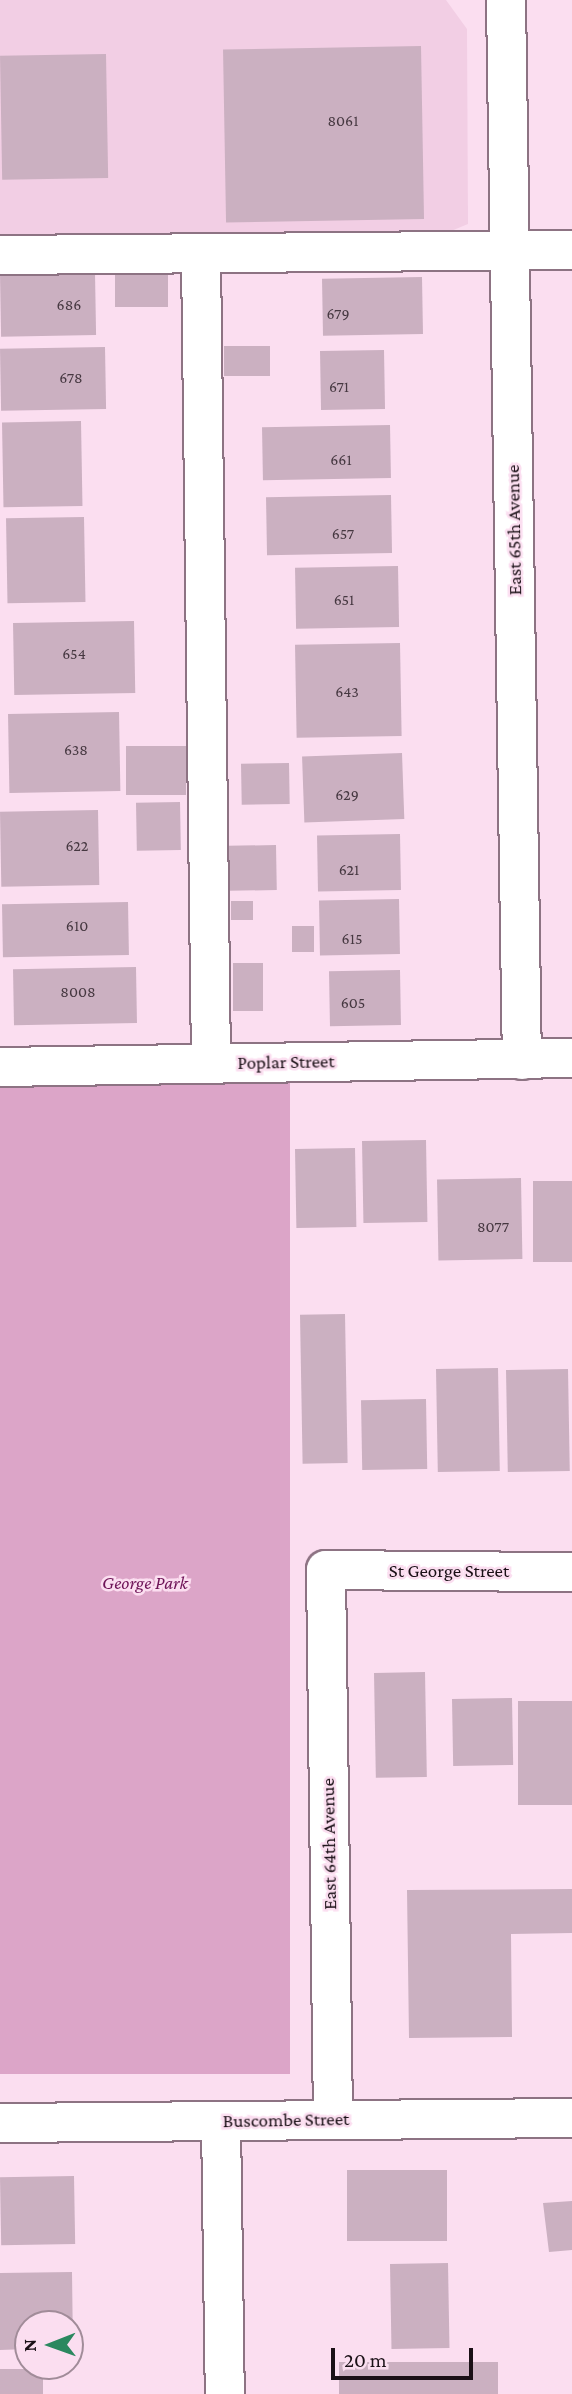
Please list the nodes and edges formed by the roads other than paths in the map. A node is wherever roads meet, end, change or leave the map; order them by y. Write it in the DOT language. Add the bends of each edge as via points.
graph roads {
  1 [pos="506,0"];
  2 [pos="572,250"];
  3 [pos="510,252"];
  4 [pos="0,255"];
  5 [pos="201,256"];
  6 [pos="572,1058"];
  7 [pos="522,1060"];
  8 [pos="211,1063"];
  9 [pos="0,1067"];
  10 [pos="326,1570"];
  11 [pos="572,1572"];
  12 [pos="572,2118"];
  13 [pos="333,2119"];
  14 [pos="221,2121"];
  15 [pos="0,2123"];
  16 [pos="225,2394"];
  1 -- 3 [label="street, East 65th Avenue"];
  2 -- 3 [label="street"];
  3 -- 5 [label="street"];
  3 -- 7 [label="street, East 65th Avenue"];
  4 -- 5 [label="street"];
  5 -- 8 [label="street"];
  6 -- 7 [label="street, Poplar Street"];
  7 -- 8 [label="street, Poplar Street"];
  8 -- 9 [label="street, Poplar Street"];
  10 -- 11 [label="street, St George Street"];
  10 -- 13 [label="street, East 64th Avenue"];
  12 -- 13 [label="street, Buscombe Street"];
  13 -- 14 [label="street, Buscombe Street"];
  14 -- 15 [label="street, Buscombe Street"];
  14 -- 16 [label="street"];
}
